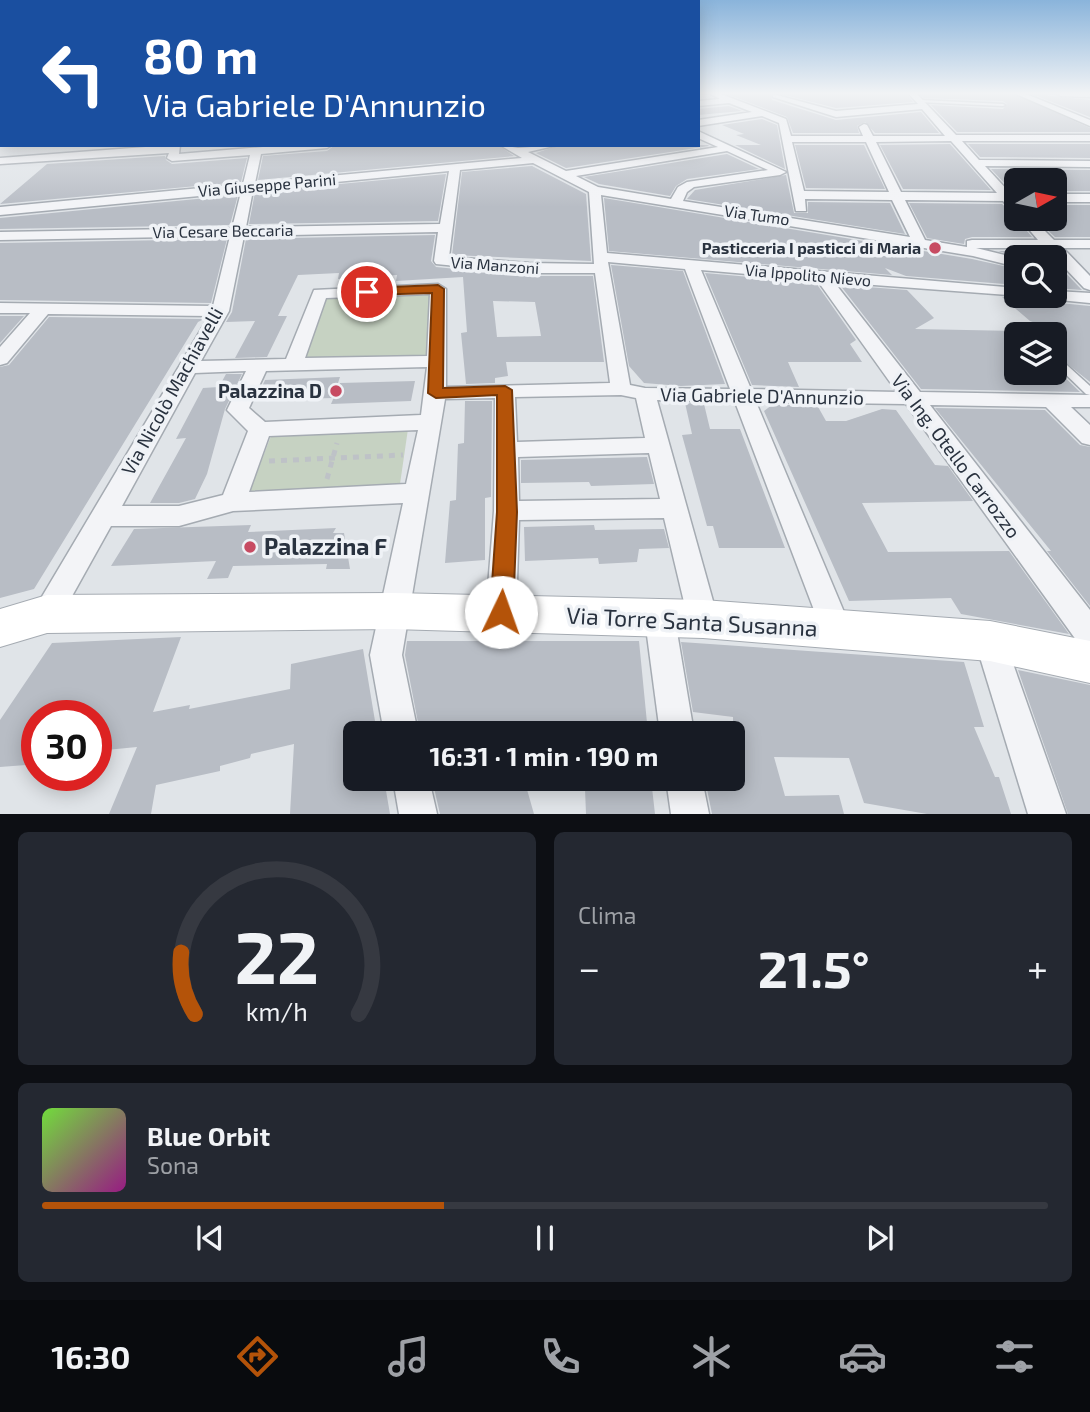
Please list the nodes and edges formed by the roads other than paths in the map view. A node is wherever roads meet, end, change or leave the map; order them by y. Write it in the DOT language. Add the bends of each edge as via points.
graph roads {
  1 [pos="785,132"];
  2 [pos="865,132"];
  3 [pos="950,132"];
  4 [pos="700,135"];
  5 [pos="869,138"];
  6 [pos="1090,138"];
  7 [pos="786,139"];
  8 [pos="956,139"];
  9 [pos="307,147"];
  10 [pos="510,148"];
  11 [pos="729,148"];
  12 [pos="175,151"];
  13 [pos="256,152"];
  14 [pos="533,160"];
  15 [pos="0,161"];
  16 [pos="976,163"];
  17 [pos="1067,163"];
  18 [pos="1090,164"];
  19 [pos="455,167"];
  20 [pos="780,172"];
  21 [pos="563,175"];
  22 [pos="1090,175"];
  23 [pos="794,178"];
  24 [pos="248,186"];
  25 [pos="1004,189"];
  26 [pos="594,190"];
  27 [pos="798,195"];
  28 [pos="897,196"];
  29 [pos="1004,197"];
  30 [pos="1068,198"];
  31 [pos="1090,198"];
  32 [pos="676,204"];
  33 [pos="0,211"];
  34 [pos="803,222"];
  35 [pos="446,228"];
  36 [pos="238,230"];
  37 [pos="1037,231"];
  38 [pos="0,236"];
  39 [pos="925,243"];
  40 [pos="1048,243"];
  41 [pos="1068,244"];
  42 [pos="1090,244"];
  43 [pos="1090,256"];
  44 [pos="1004,260"];
  45 [pos="601,263"];
  46 [pos="691,265"];
  47 [pos="822,277"];
  48 [pos="1067,278"];
  49 [pos="1089,288"];
  50 [pos="1004,292"];
  51 [pos="1067,293"];
  52 [pos="0,308"];
  53 [pos="43,309"];
  54 [pos="220,311"];
  55 [pos="0,359"];
  56 [pos="437,361"];
  57 [pos="293,365"];
  58 [pos="258,366"];
  59 [pos="187,367"];
  60 [pos="1067,370"];
  61 [pos="505,390"];
  62 [pos="633,392"];
  63 [pos="1090,392"];
  64 [pos="436,393"];
  65 [pos="745,396"];
  66 [pos="912,398"];
  67 [pos="1052,401"];
  68 [pos="1090,401"];
  69 [pos="430,422"];
  70 [pos="260,429"];
  71 [pos="1090,438"];
  72 [pos="660,445"];
  73 [pos="506,450"];
  74 [pos="416,493"];
  75 [pos="233,502"];
  76 [pos="675,508"];
  77 [pos="507,512"];
  78 [pos="102,516"];
  79 [pos="393,611"];
  80 [pos="501,612"];
  81 [pos="47,614"];
  82 [pos="703,619"];
  83 [pos="660,620"];
  84 [pos="0,628"];
  85 [pos="837,631"];
  86 [pos="1090,634"];
  87 [pos="990,641"];
  88 [pos="1090,662"];
  89 [pos="399,721"];
  90 [pos="675,721"];
  91 [pos="413,791"];
  92 [pos="686,791"];
  93 [pos="418,814"];
  94 [pos="690,814"];
  95 [pos="1047,814"];
  1 -- 7 [label="street"];
  2 -- 5 [label="street"];
  3 -- 8 [label="street"];
  4 -- 11 [label="street"];
  5 -- 7 [label="street"];
  5 -- 8 [label="street"];
  5 -- 28 [label="street"];
  6 -- 8 [label="street"];
  7 -- 23 [label="street"];
  8 -- 16 [label="street"];
  9 -- 13 [label="street"];
  10 -- 14 [label="street, Via Tumo"];
  11 -- 20 [label="street"];
  11 -- 21 [label="street"];
  12 -- 13 [label="street" via="186,158"];
  12 -- 15 [label="street"];
  13 -- 24 [label="street, Via Nicolò Machiavelli"];
  14 -- 19 [label="street, Via Giuseppe Parini"];
  14 -- 21 [label="street, Via Tumo"];
  16 -- 17 [label="street"];
  16 -- 25 [label="street"];
  17 -- 18 [label="street"];
  17 -- 22 [label="street"];
  19 -- 24 [label="street, Via Giuseppe Parini"];
  19 -- 35 [label="street, Via Manzoni"];
  20 -- 23 [label="street"];
  20 -- 32 [label="street" via="691,184 682,190"];
  21 -- 26 [label="street, Via Tumo"];
  23 -- 27 [label="street"];
  24 -- 33 [label="street, Via Giuseppe Parini"];
  24 -- 36 [label="street, Via Nicolò Machiavelli"];
  26 -- 32 [label="street, Via Tumo"];
  26 -- 45 [label="street"];
  27 -- 28 [label="street"];
  27 -- 34 [label="street"];
  28 -- 29 [label="street"];
  28 -- 39 [label="street"];
  30 -- 31 [label="street"];
  32 -- 34 [label="street, Via Tumo"];
  34 -- 39 [label="street, Via Tumo"];
  35 -- 36 [label="street, Via Cesare Beccaria"];
  35 -- 45 [label="street, Via Manzoni" via="440,261 529,268"];
  36 -- 38 [label="street, Via Cesare Beccaria"];
  36 -- 54 [label="street, Via Nicolò Machiavelli"];
  37 -- 40 [label="street"];
  39 -- 40 [label="street"];
  39 -- 44 [label="street, Via Tumo"];
  40 -- 41 [label="street"];
  40 -- 49 [label="street"];
  41 -- 42 [label="street"];
  41 -- 43 [label="street"];
  45 -- 46 [label="street, Via Ippolito Nievo"];
  45 -- 62 [label="street"];
  46 -- 47 [label="street, Via Ippolito Nievo"];
  46 -- 65 [label="street"];
  47 -- 50 [label="street, Via Ippolito Nievo"];
  47 -- 66 [label="street, Via Ing. Otello Carrozzo"];
  48 -- 49 [label="street"];
  49 -- 51 [label="street"];
  52 -- 53 [label="street"];
  53 -- 54 [label="street"];
  53 -- 55 [label="street"];
  54 -- 59 [label="street, Via Nicolò Machiavelli"];
  56 -- 57 [label="street"];
  56 -- 57 [label="street" via="438,289 320,293"];
  56 -- 64 [label="street"];
  57 -- 58 [label="street"];
  58 -- 59 [label="street"];
  58 -- 70 [label="street" via="239,410"];
  59 -- 78 [label="street, Via Nicolò Machiavelli"];
  60 -- 63 [label="lane"];
  61 -- 62 [label="street, Via Gabriele D'Annunzio"];
  61 -- 64 [label="street, Via Gabriele D'Annunzio"];
  61 -- 73 [label="street"];
  62 -- 65 [label="street, Via Gabriele D'Annunzio"];
  62 -- 72 [label="street"];
  64 -- 69 [label="street"];
  65 -- 66 [label="street, Via Gabriele D'Annunzio"];
  65 -- 85 [label="street"];
  66 -- 67 [label="street, Via Gabriele D'Annunzio"];
  66 -- 86 [label="street, Via Ing. Otello Carrozzo"];
  67 -- 68 [label="street, Via Gabriele D'Annunzio"];
  67 -- 71 [label="street"];
  69 -- 70 [label="street"];
  69 -- 74 [label="street"];
  70 -- 75 [label="street"];
  72 -- 73 [label="street"];
  72 -- 76 [label="street"];
  73 -- 77 [label="street"];
  74 -- 75 [label="street"];
  74 -- 79 [label="street"];
  75 -- 78 [label="street" via="179,516"];
  76 -- 77 [label="street"];
  76 -- 82 [label="street"];
  77 -- 80 [label="street"];
  78 -- 81 [label="street, Via Nicolò Machiavelli"];
  79 -- 80 [label="main road, Via Torre Santa Susanna"];
  79 -- 81 [label="main road, Via Torre Santa Susanna"];
  79 -- 89 [label="street" via="386,655"];
  80 -- 83 [label="main road, Via Torre Santa Susanna"];
  81 -- 84 [label="main road, Via Torre Santa Susanna"];
  82 -- 83 [label="main road, Via Torre Santa Susanna"];
  82 -- 85 [label="main road, Via Torre Santa Susanna"];
  83 -- 90 [label="street"];
  85 -- 87 [label="main road, Via Torre Santa Susanna"];
  87 -- 88 [label="main road, Via Torre Santa Susanna"];
  87 -- 95 [label="street"];
  91 -- 93 [label="street"];
  92 -- 94 [label="street"];
}
